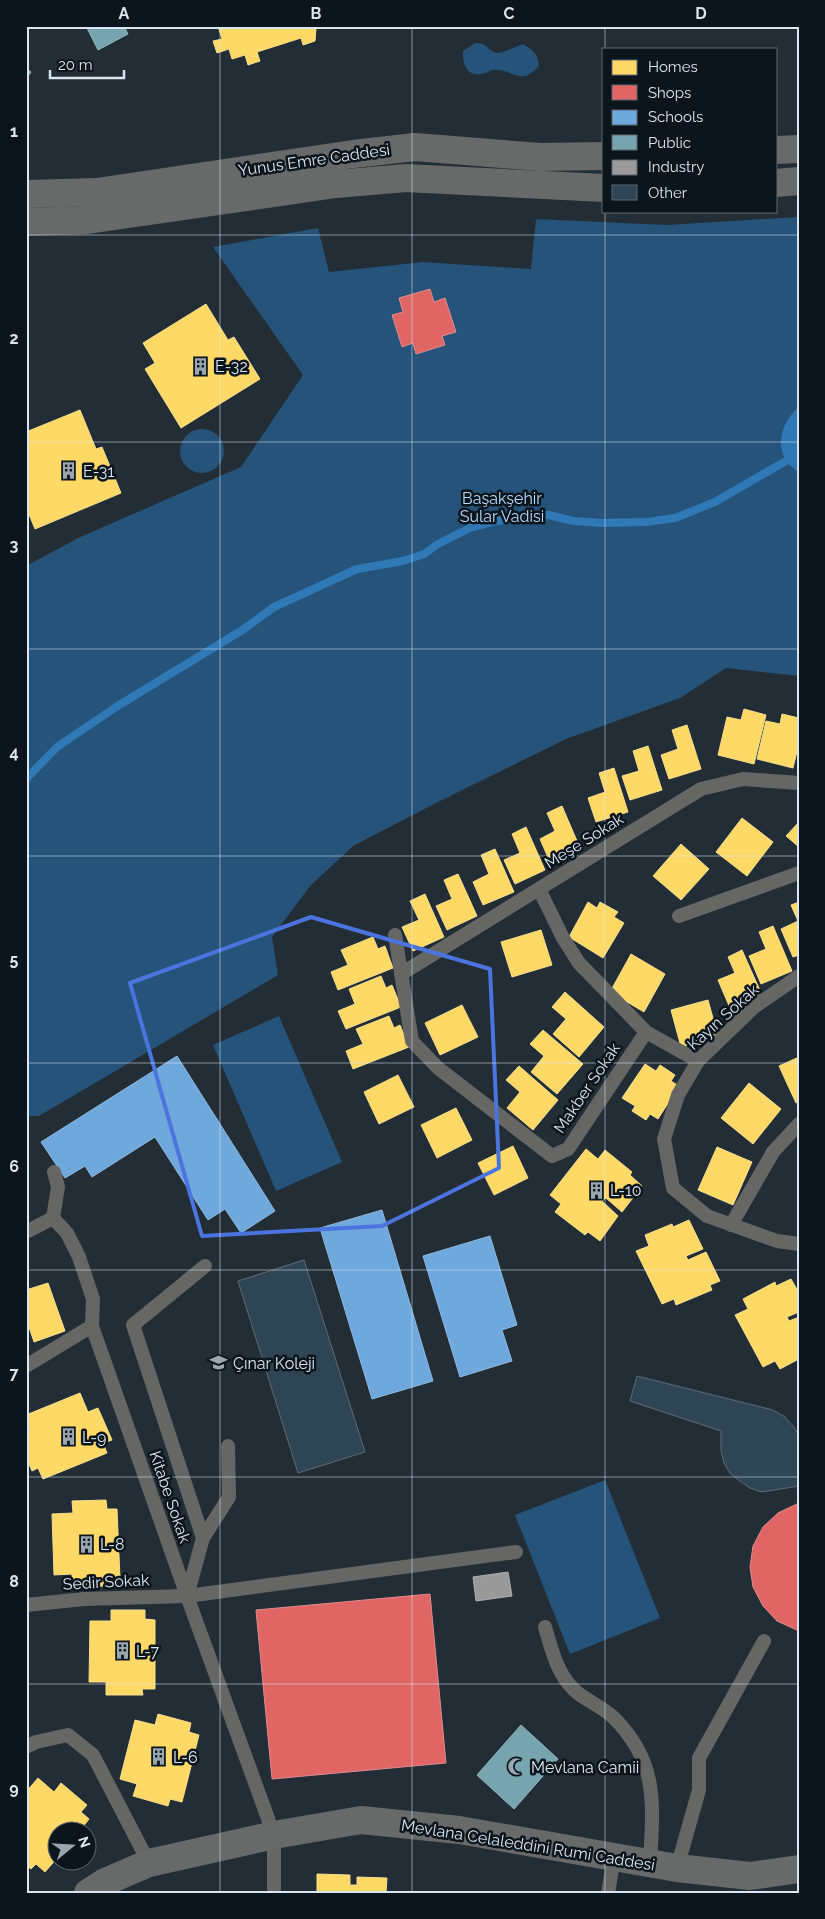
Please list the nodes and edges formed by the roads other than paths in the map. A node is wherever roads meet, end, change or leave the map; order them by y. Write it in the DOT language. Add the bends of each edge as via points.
graph roads {
  1 [pos="799,149"];
  2 [pos="778,150"];
  3 [pos="602,156"];
  4 [pos="799,182"];
  5 [pos="778,183"];
  6 [pos="602,188"];
  7 [pos="26,194"];
  8 [pos="26,222"];
  9 [pos="799,783"];
  10 [pos="799,873"];
  11 [pos="540,889"];
  12 [pos="679,916"];
  13 [pos="395,935"];
  14 [pos="401,974"];
  15 [pos="799,976"];
  16 [pos="646,1032"];
  17 [pos="698,1061"];
  18 [pos="799,1124"];
  19 [pos="54,1172"];
  20 [pos="53,1218"];
  21 [pos="731,1225"];
  22 [pos="26,1232"];
  23 [pos="799,1244"];
  24 [pos="205,1266"];
  25 [pos="92,1326"];
  26 [pos="26,1366"];
  27 [pos="228,1446"];
  28 [pos="203,1538"];
  29 [pos="516,1552"];
  30 [pos="187,1596"];
  31 [pos="26,1605"];
  32 [pos="545,1627"];
  33 [pos="764,1641"];
  34 [pos="26,1747"];
  35 [pos="274,1835"];
  36 [pos="614,1857"];
  37 [pos="150,1863"];
  38 [pos="650,1864"];
  39 [pos="677,1868"];
  40 [pos="799,1869"];
  41 [pos="88,1893"];
  42 [pos="274,1893"];
  43 [pos="608,1893"];
  1 -- 2 [label="street"];
  3 -- 7 [label="street, Yunus Emre Caddesi" via="540,156 415,147 97,192"];
  4 -- 5 [label="street"];
  6 -- 8 [label="street, Yunus Emre Caddesi" via="406,178 336,184 87,220"];
  9 -- 11 [label="lane, Meşe Sokak" via="743,779 701,789"];
  10 -- 12 [label="lane"];
  11 -- 14 [label="lane, Meşe Sokak"];
  11 -- 16 [label="lane" via="563,938 579,962"];
  13 -- 14 [label="lane"];
  14 -- 16 [label="lane, Makber Sokak" via="412,1041 438,1068 552,1156 568,1149"];
  15 -- 17 [label="lane, Kayın Sokak" via="754,1007"];
  16 -- 17 [label="lane"];
  17 -- 21 [label="lane, Kayın Sokak" via="678,1095 664,1138 673,1188 707,1216"];
  18 -- 21 [label="lane" via="773,1152"];
  19 -- 20 [label="lane" via="58,1187"];
  20 -- 22 [label="lane"];
  20 -- 25 [label="lane, Kitabe Sokak" via="67,1233 79,1257 93,1298"];
  21 -- 23 [label="lane, Kayın Sokak" via="777,1241"];
  24 -- 28 [label="lane" via="133,1325"];
  25 -- 26 [label="lane"];
  25 -- 30 [label="lane, Kitabe Sokak"];
  27 -- 28 [label="lane" via="229,1497"];
  28 -- 30 [label="lane"];
  29 -- 30 [label="lane, Sedir Sokak"];
  30 -- 31 [label="lane, Sedir Sokak" via="84,1599"];
  30 -- 35 [label="lane, Kitabe Sokak"];
  32 -- 38 [label="lane" via="565,1680 612,1716 628,1734 642,1758 650,1780 653,1805"];
  33 -- 39 [label="lane" via="699,1758 699,1790"];
  34 -- 37 [label="lane" via="68,1735 93,1755"];
  35 -- 36 [label="street, Mevlana Celaleddini Rumi Caddesi" via="361,1820 458,1830"];
  35 -- 37 [label="street, Mevlana Celaleddini Rumi Caddesi"];
  35 -- 42 [label="lane"];
  36 -- 38 [label="street, Mevlana Celaleddini Rumi Caddesi"];
  36 -- 43 [label="lane"];
  37 -- 41 [label="street, Mevlana Celaleddini Rumi Caddesi" via="104,1882"];
  38 -- 39 [label="street, Mevlana Celaleddini Rumi Caddesi"];
  39 -- 40 [label="street, Mevlana Celaleddini Rumi Caddesi" via="750,1876"];
}
